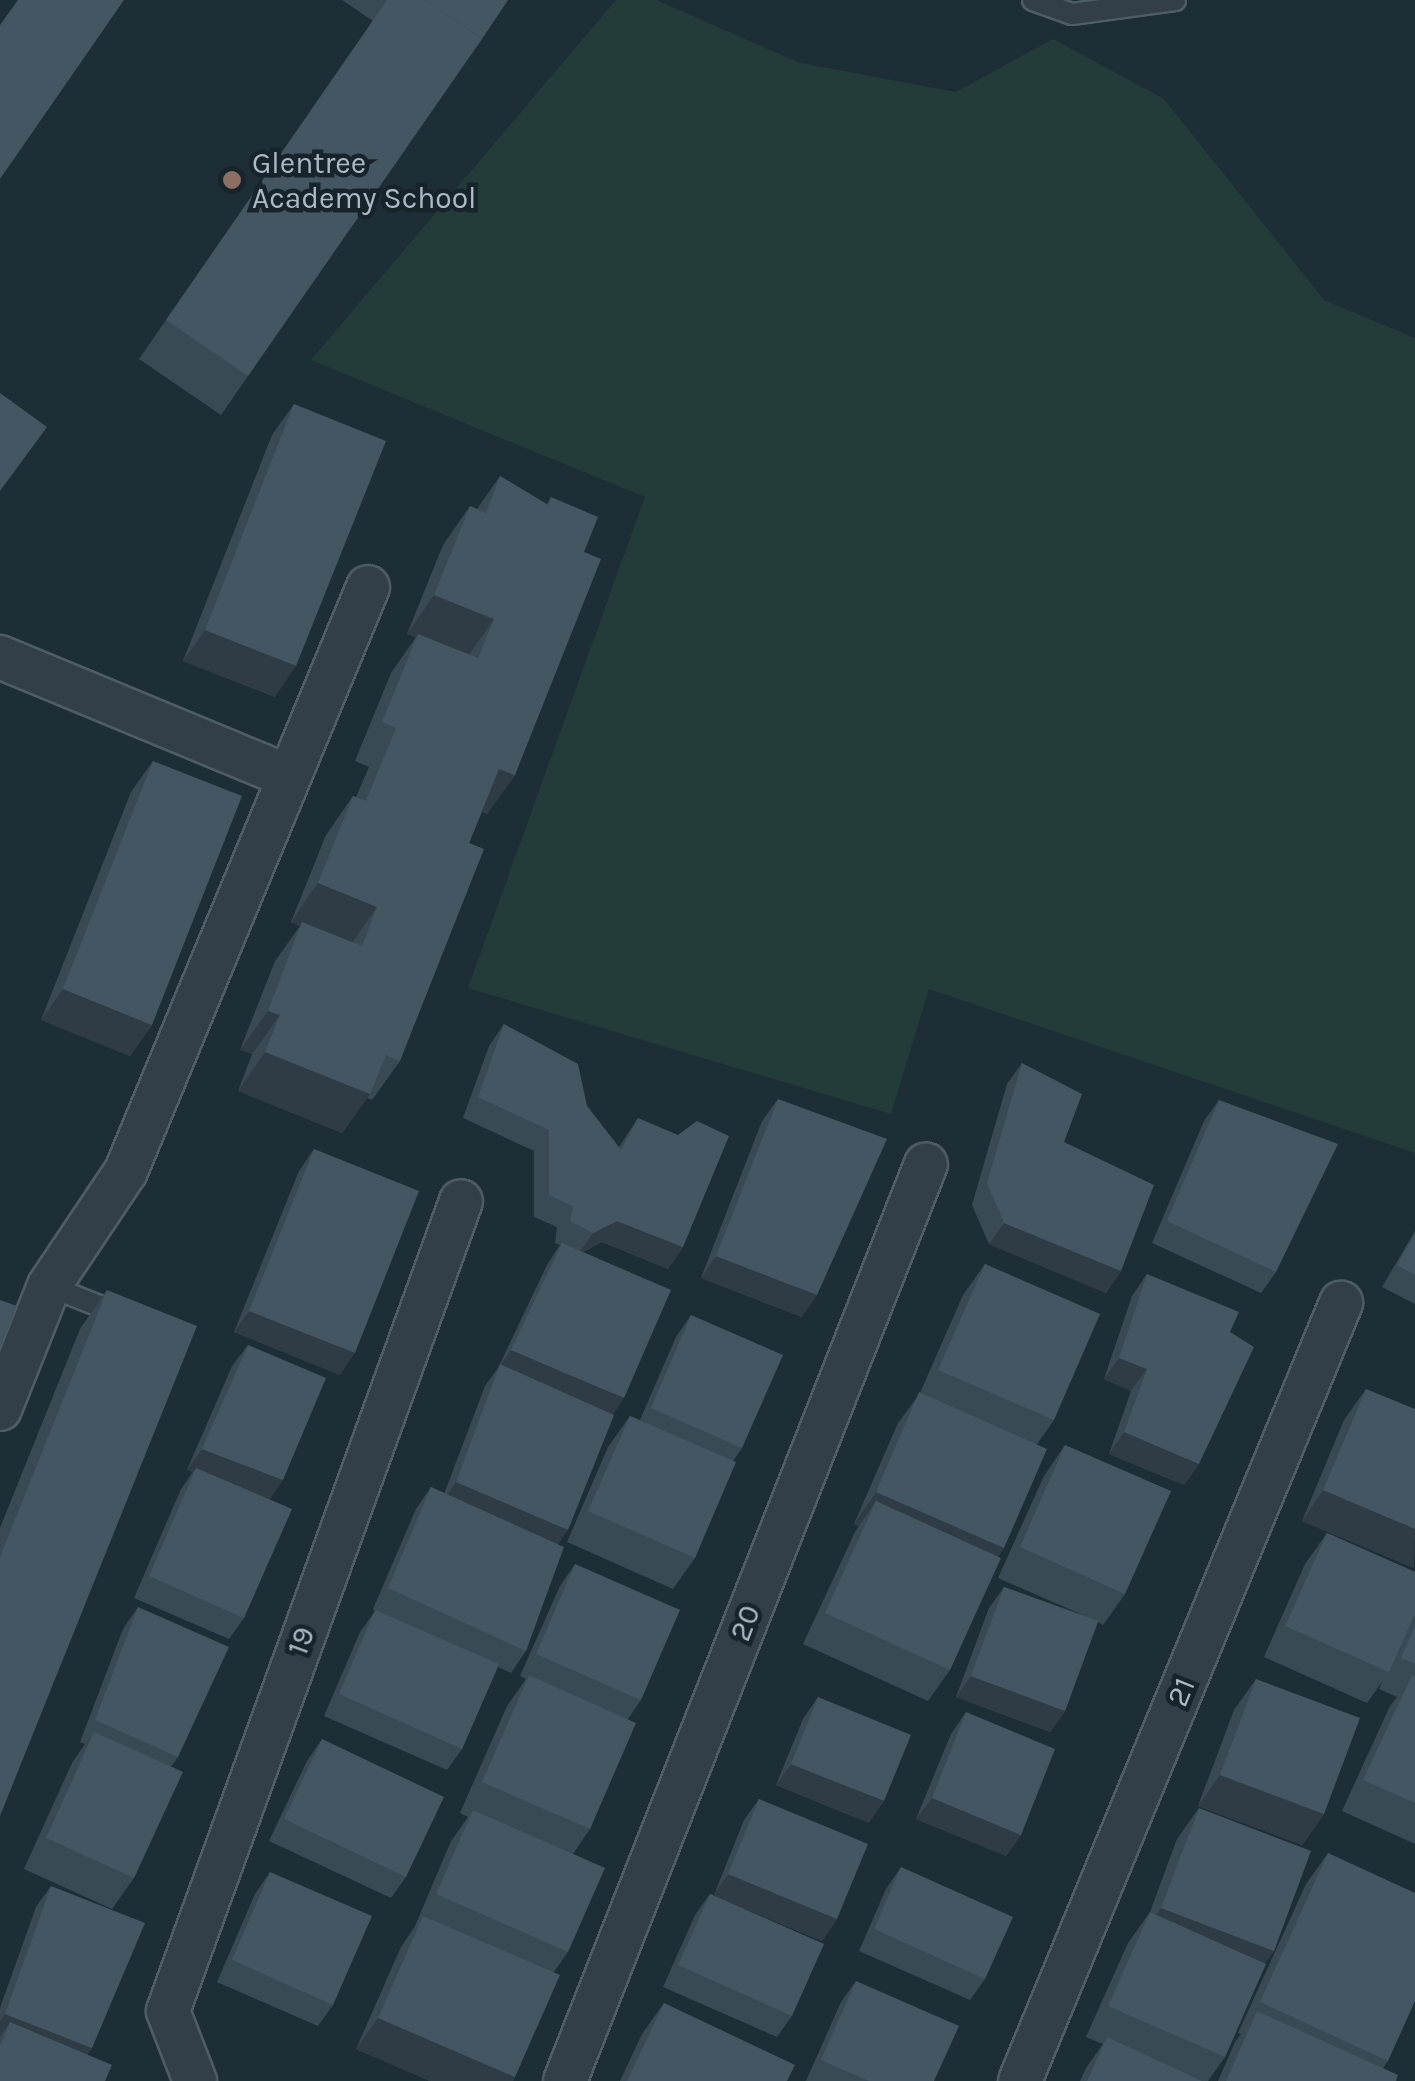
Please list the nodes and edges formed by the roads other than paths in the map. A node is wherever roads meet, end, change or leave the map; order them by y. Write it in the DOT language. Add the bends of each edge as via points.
graph roads {
  1 [pos="1033,0"];
  2 [pos="1175,0"];
  3 [pos="368,587"];
  4 [pos="0,657"];
  5 [pos="289,777"];
  6 [pos="926,1164"];
  7 [pos="461,1201"];
  8 [pos="49,1286"];
  9 [pos="1341,1304"];
  10 [pos="152,1327"];
  11 [pos="0,1410"];
  12 [pos="195,2081"];
  13 [pos="566,2081"];
  14 [pos="1020,2081"];
  1 -- 2 [label="lane" via="1072,14"];
  3 -- 5 [label="street"];
  4 -- 5 [label="street"];
  5 -- 8 [label="street" via="126,1171"];
  6 -- 13 [label="street, 20"];
  7 -- 12 [label="street, 19" via="168,2010"];
  8 -- 10 [label="lane"];
  8 -- 11 [label="street"];
  9 -- 14 [label="street, 21"];
}
